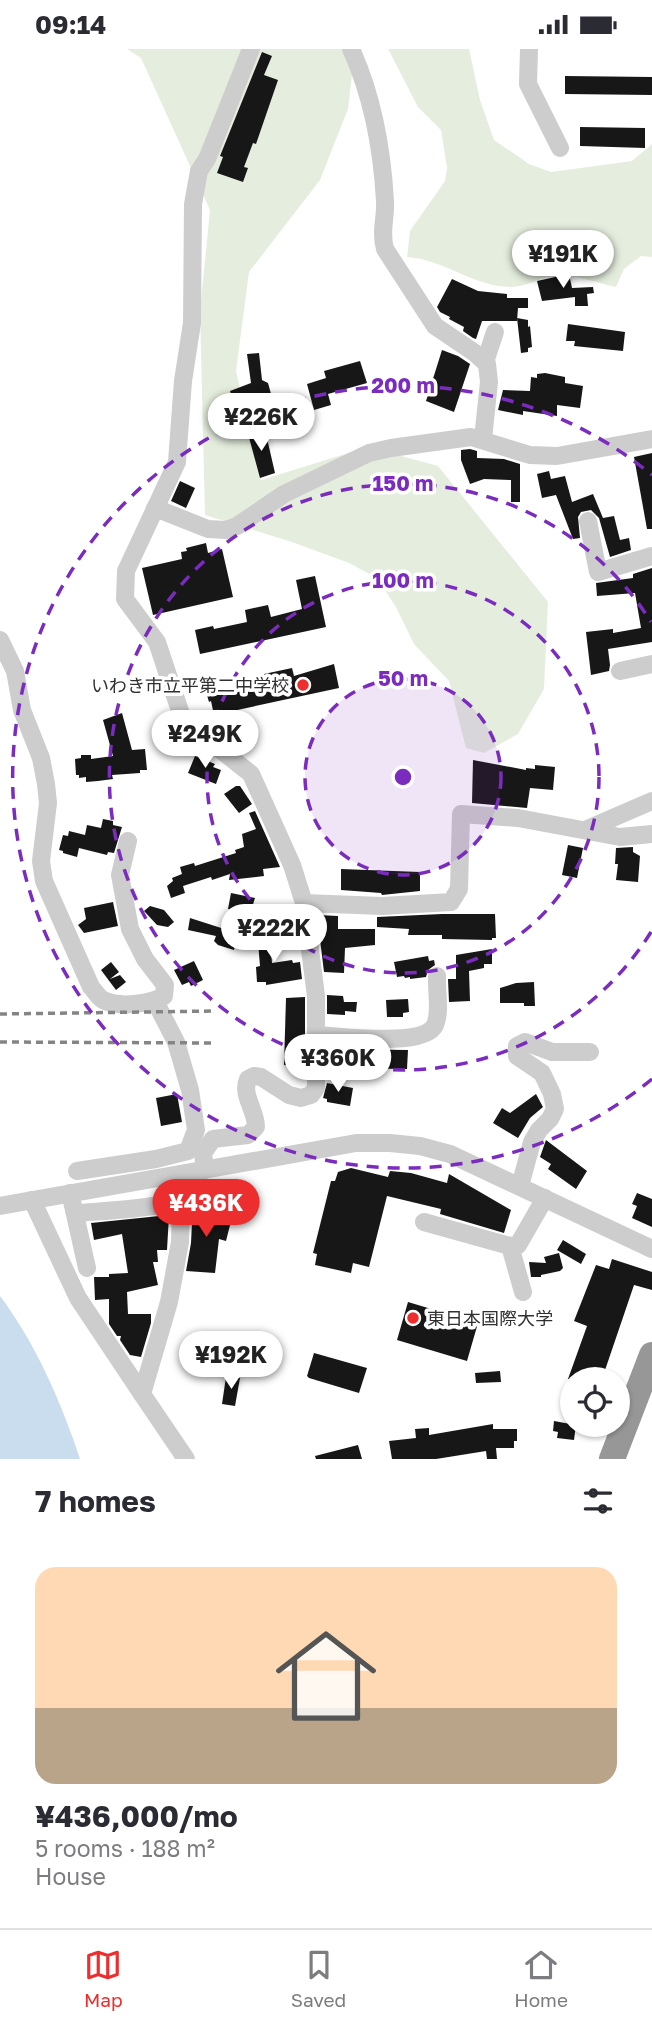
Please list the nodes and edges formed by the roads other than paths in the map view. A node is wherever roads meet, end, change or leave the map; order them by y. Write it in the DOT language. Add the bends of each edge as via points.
graph roads {
  1 [pos="251,49"];
  2 [pos="351,49"];
  3 [pos="529,49"];
  4 [pos="560,148"];
  5 [pos="495,332"];
  6 [pos="485,362"];
  7 [pos="483,439"];
  8 [pos="652,439"];
  9 [pos="155,508"];
  10 [pos="587,521"];
  11 [pos="652,557"];
  12 [pos="0,640"];
  13 [pos="652,664"];
  14 [pos="620,671"];
  15 [pos="652,801"];
  16 [pos="585,830"];
  17 [pos="652,834"];
  18 [pos="128,841"];
  19 [pos="304,903"];
  20 [pos="437,976"];
  21 [pos="155,1001"];
  22 [pos="317,1035"];
  23 [pos="590,1052"];
  24 [pos="156,1159"];
  25 [pos="205,1170"];
  26 [pos="77,1171"];
  27 [pos="182,1174"];
  28 [pos="158,1178"];
  29 [pos="520,1187"];
  30 [pos="182,1197"];
  31 [pos="545,1198"];
  32 [pos="28,1201"];
  33 [pos="72,1201"];
  34 [pos="0,1206"];
  35 [pos="424,1222"];
  36 [pos="510,1245"];
  37 [pos="652,1249"];
  38 [pos="87,1268"];
  39 [pos="523,1292"];
  40 [pos="652,1355"];
  41 [pos="142,1394"];
  42 [pos="186,1459"];
  43 [pos="612,1459"];
  1 -- 9 [label="street" via="199,171 191,226 192,323 183,380 180,449"];
  2 -- 6 [label="street" via="369,93 381,149 385,249 435,327"];
  3 -- 4 [label="street" via="528,84"];
  5 -- 6 [label="street"];
  6 -- 7 [label="street" via="489,383"];
  7 -- 8 [label="street" via="530,455 557,456"];
  7 -- 9 [label="street" via="459,437 369,453 284,494 226,530 208,529"];
  9 -- 19 [label="street" via="126,571 125,599 157,642 183,720 251,774"];
  10 -- 11 [label="street" via="598,572"];
  12 -- 21 [label="street" via="15,671 22,710 46,784 41,860 47,891 96,994 111,1002"];
  13 -- 14 [label="street"];
  15 -- 16 [label="street"];
  16 -- 17 [label="street" via="620,837"];
  16 -- 19 [label="street" via="461,814 459,889 451,902 382,906"];
  18 -- 21 [label="street" via="120,875 130,929 165,985 164,996"];
  19 -- 22 [label="street"];
  20 -- 22 [label="street" via="436,1024 422,1036"];
  21 -- 24 [label="street" via="176,1042 196,1130 188,1151"];
  22 -- 25 [label="street" via="316,1088 311,1095 289,1095 261,1077 248,1079 245,1090 256,1127 248,1135 214,1139 203,1153"];
  23 -- 29 [label="street" via="552,1052 525,1042 517,1046 517,1056 542,1073 555,1109 532,1142"];
  24 -- 26 [label="street"];
  24 -- 28 [label="street"];
  25 -- 27 [label="street"];
  25 -- 29 [label="street" via="356,1143 390,1143 450,1154"];
  27 -- 28 [label="street"];
  27 -- 30 [label="street"];
  28 -- 33 [label="street"];
  29 -- 31 [label="street"];
  30 -- 33 [label="street" via="162,1205 85,1213 78,1213"];
  30 -- 41 [label="street" via="180,1242 169,1302"];
  31 -- 36 [label="street" via="518,1245"];
  31 -- 37 [label="street"];
  32 -- 33 [label="street"];
  32 -- 34 [label="street"];
  32 -- 41 [label="street" via="78,1298"];
  33 -- 38 [label="street"];
  35 -- 36 [label="street"];
  36 -- 39 [label="street"];
  40 -- 43 [label="highway"];
  41 -- 42 [label="street"];
}
